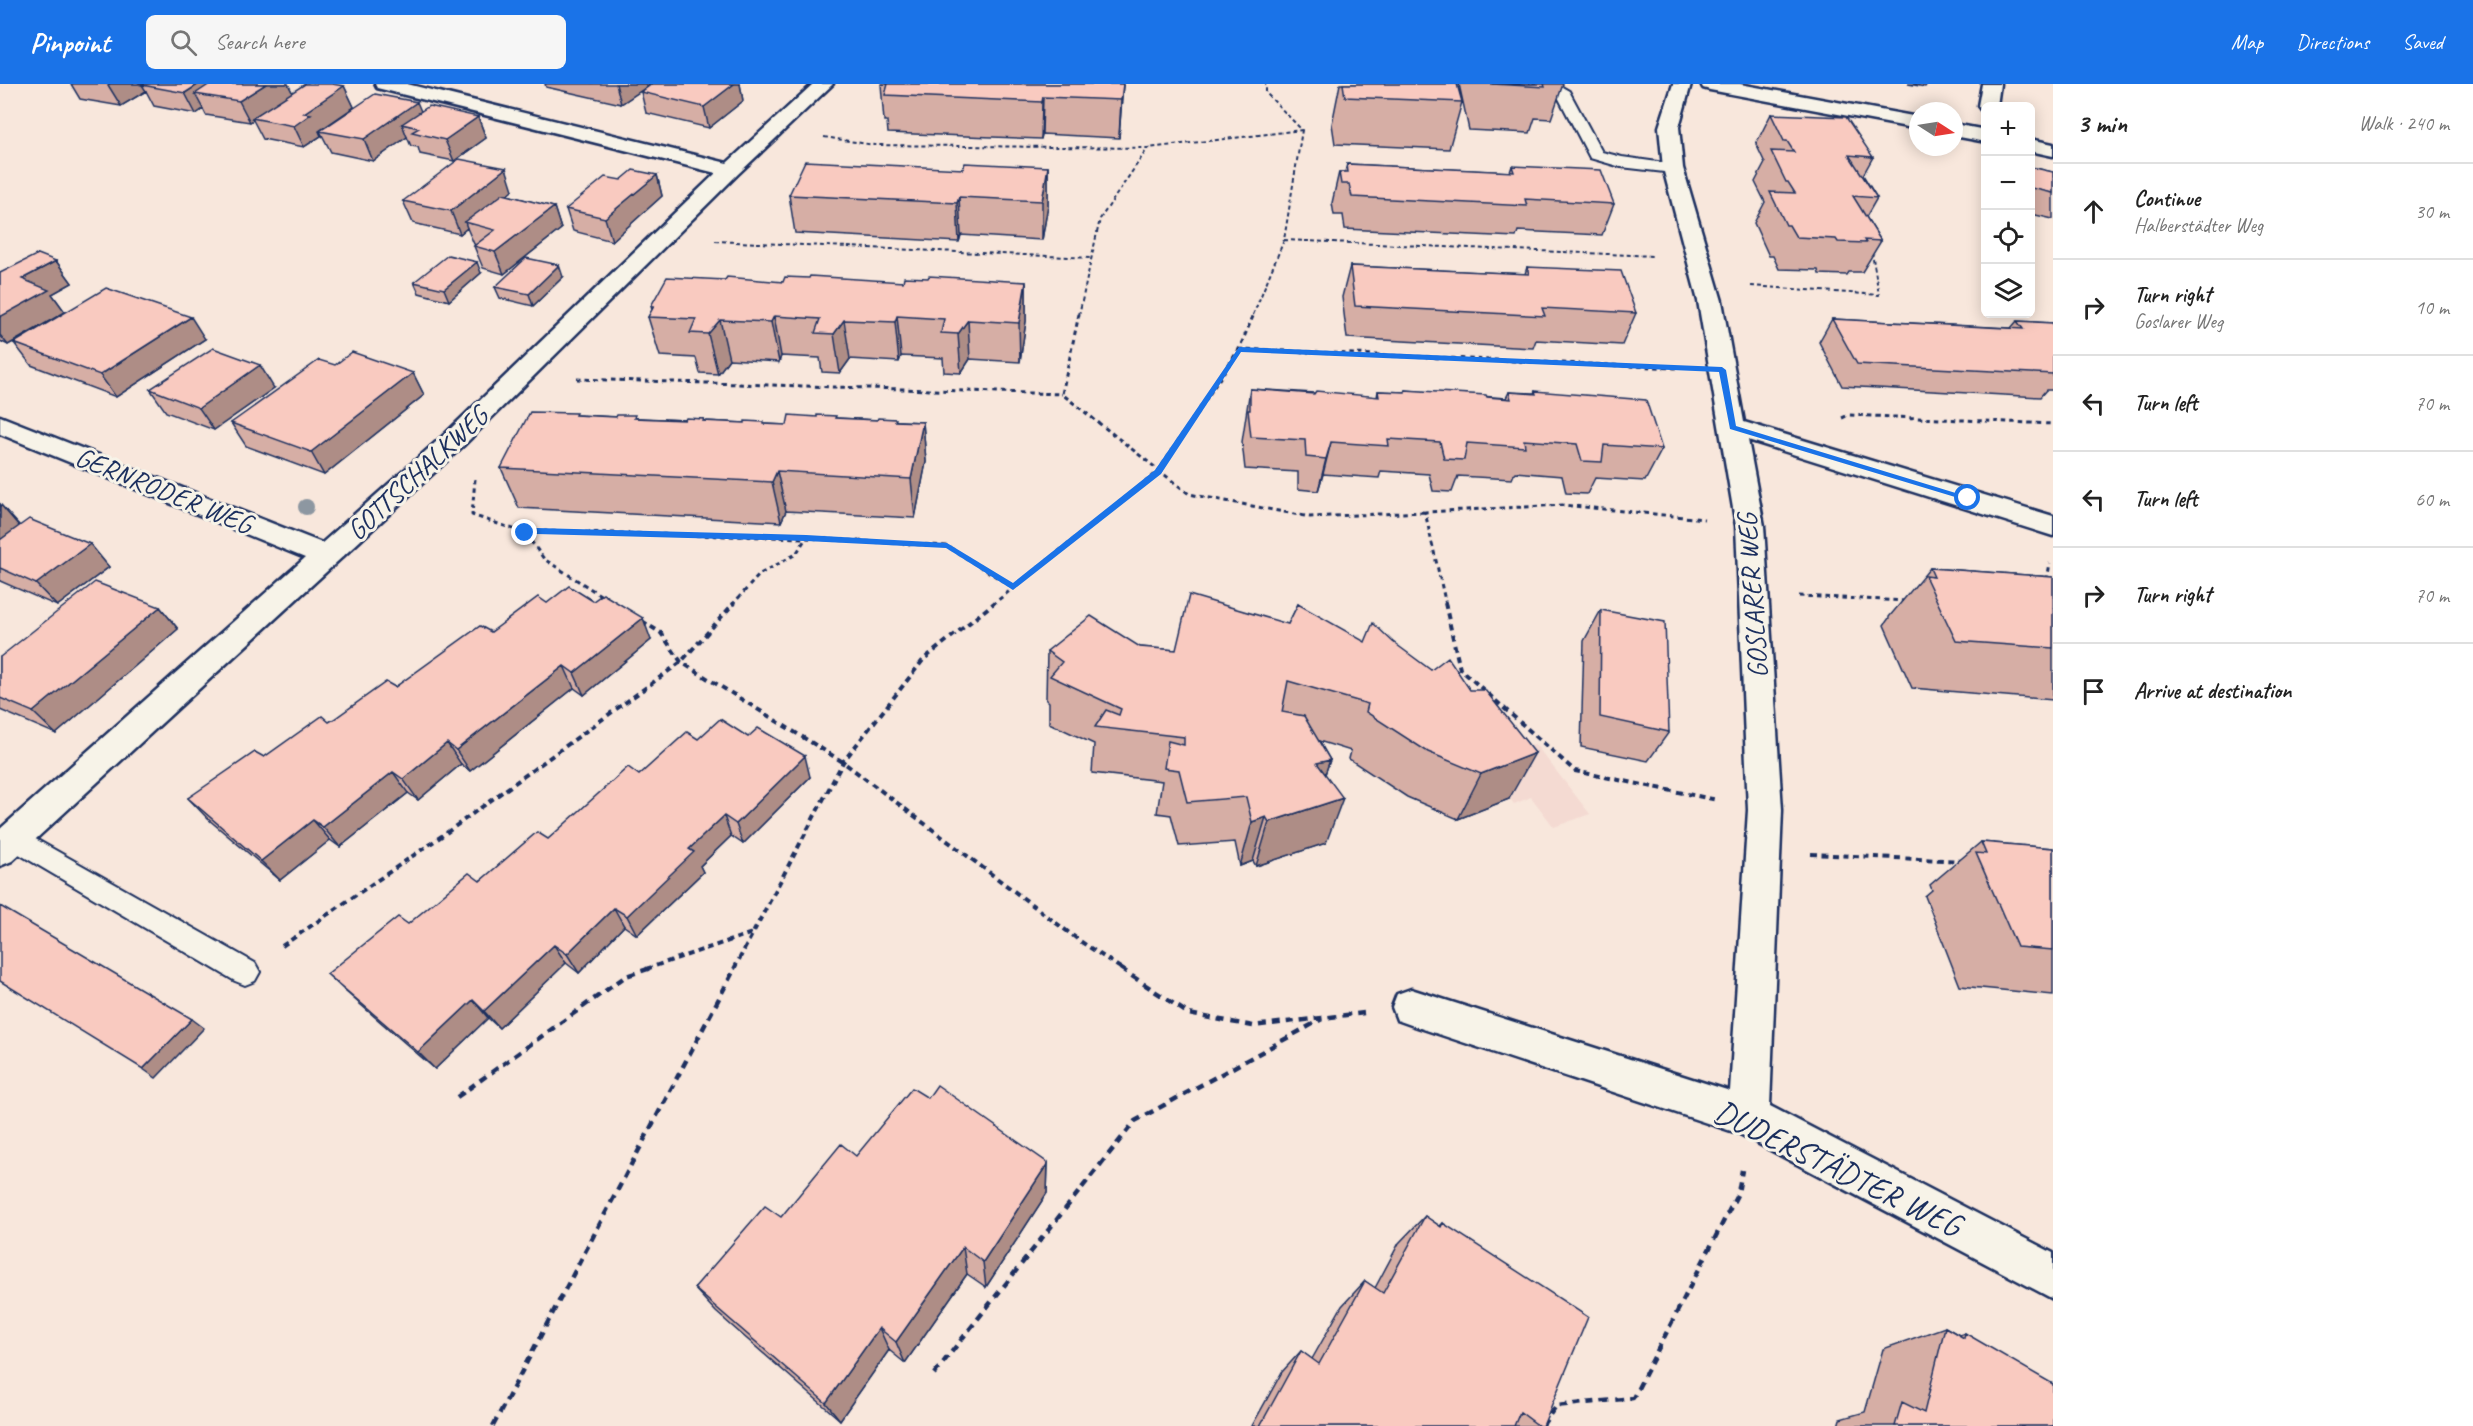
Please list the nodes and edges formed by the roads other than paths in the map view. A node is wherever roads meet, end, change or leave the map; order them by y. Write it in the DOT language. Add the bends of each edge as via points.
graph roads {
  1 [pos="384,84"];
  2 [pos="824,84"];
  3 [pos="1682,84"];
  4 [pos="1710,84"];
  5 [pos="1991,84"];
  6 [pos="1562,91"];
  7 [pos="1989,102"];
  8 [pos="1909,121"];
  9 [pos="1963,131"];
  10 [pos="1981,133"];
  11 [pos="2035,146"];
  12 [pos="2053,150"];
  13 [pos="1673,168"];
  14 [pos="731,170"];
  15 [pos="0,424"];
  16 [pos="1733,427"];
  17 [pos="2053,526"];
  18 [pos="327,556"];
  19 [pos="8,845"];
  20 [pos="244,972"];
  21 [pos="1411,1007"];
  22 [pos="1749,1117"];
  23 [pos="2053,1277"];
  1 -- 14 [label="street"];
  2 -- 14 [label="street, GOTTSCHALKWEG"];
  3 -- 13 [label="street, GOSLARER WEG" via="1669,127"];
  4 -- 8 [label="street"];
  5 -- 7 [label="street"];
  6 -- 13 [label="lane" via="1596,155"];
  9 -- 10 [label="street"];
  11 -- 12 [label="street"];
  13 -- 16 [label="street, GOSLARER WEG" via="1710,301"];
  14 -- 18 [label="street, GOTTSCHALKWEG" via="520,377"];
  15 -- 18 [label="street, GERNRODER WEG"];
  16 -- 17 [label="street"];
  16 -- 22 [label="street, GOSLARER WEG" via="1750,526 1765,810"];
  18 -- 19 [label="street, GOTTSCHALKWEG"];
  19 -- 20 [label="lane"];
  21 -- 22 [label="street, DUDERSTÄDTER WEG"];
  22 -- 23 [label="street, DUDERSTÄDTER WEG"];
}
